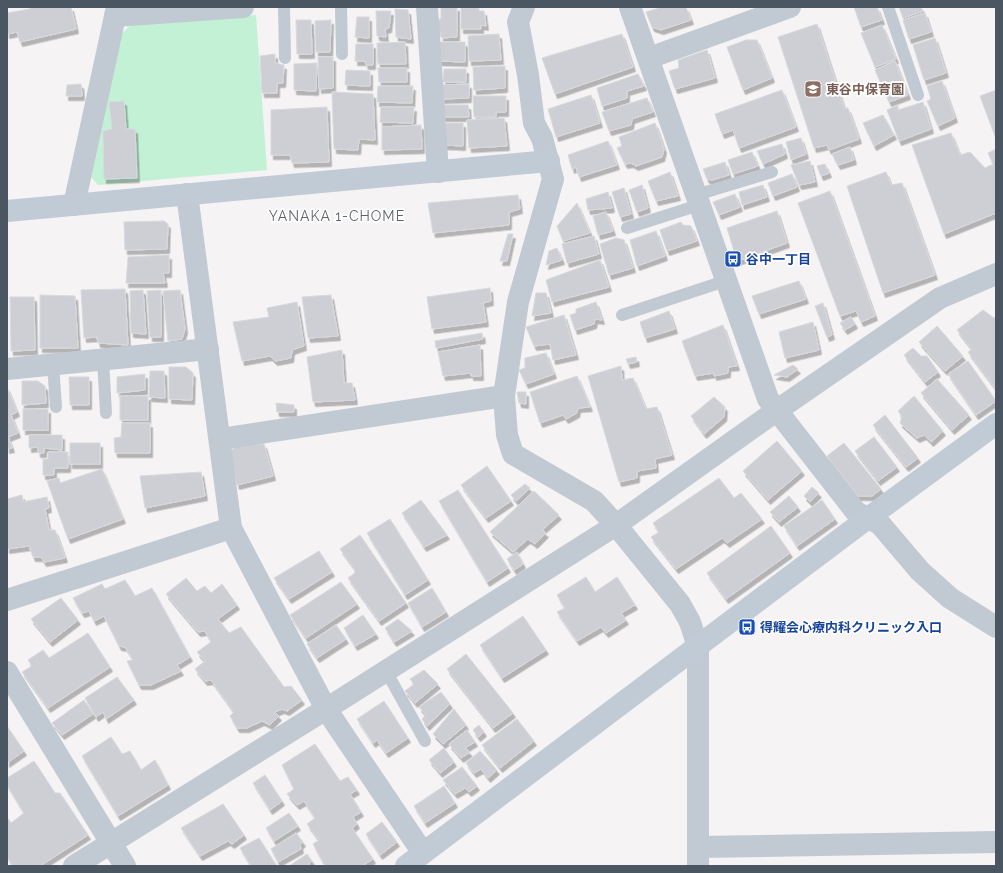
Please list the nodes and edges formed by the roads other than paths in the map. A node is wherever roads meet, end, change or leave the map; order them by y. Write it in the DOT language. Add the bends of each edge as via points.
graph roads {
  1 [pos="243,7"];
  2 [pos="284,7"];
  3 [pos="341,7"];
  4 [pos="427,7"];
  5 [pos="524,7"];
  6 [pos="630,7"];
  7 [pos="790,7"];
  8 [pos="888,7"];
  9 [pos="116,12"];
  10 [pos="342,54"];
  11 [pos="285,58"];
  12 [pos="648,58"];
  13 [pos="918,95"];
  14 [pos="549,161"];
  15 [pos="438,172"];
  16 [pos="772,172"];
  17 [pos="187,194"];
  18 [pos="697,200"];
  19 [pos="74,205"];
  20 [pos="7,211"];
  21 [pos="628,228"];
  22 [pos="996,274"];
  23 [pos="725,281"];
  24 [pos="622,316"];
  25 [pos="208,349"];
  26 [pos="103,359"];
  27 [pos="53,364"];
  28 [pos="7,369"];
  29 [pos="504,396"];
  30 [pos="56,407"];
  31 [pos="776,411"];
  32 [pos="106,413"];
  33 [pos="996,424"];
  34 [pos="221,439"];
  35 [pos="868,518"];
  36 [pos="616,525"];
  37 [pos="232,528"];
  38 [pos="7,600"];
  39 [pos="996,627"];
  40 [pos="698,647"];
  41 [pos="386,671"];
  42 [pos="7,672"];
  43 [pos="326,710"];
  44 [pos="425,742"];
  45 [pos="996,842"];
  46 [pos="111,843"];
  47 [pos="423,853"];
  48 [pos="698,856"];
  49 [pos="74,866"];
  50 [pos="125,866"];
  51 [pos="406,866"];
  1 -- 9 [label="street"];
  2 -- 11 [label="lane"];
  3 -- 10 [label="lane"];
  4 -- 15 [label="street"];
  5 -- 14 [label="street" via="518,22 534,123"];
  6 -- 12 [label="street"];
  7 -- 12 [label="street"];
  8 -- 13 [label="lane"];
  9 -- 19 [label="street"];
  12 -- 18 [label="street"];
  14 -- 15 [label="street"];
  14 -- 29 [label="street" via="552,179 518,302"];
  15 -- 17 [label="street"];
  16 -- 18 [label="lane"];
  17 -- 19 [label="street"];
  17 -- 25 [label="street"];
  18 -- 21 [label="lane"];
  18 -- 23 [label="street"];
  19 -- 20 [label="street"];
  22 -- 31 [label="street" via="940,298"];
  23 -- 24 [label="lane"];
  23 -- 31 [label="street" via="768,399"];
  25 -- 26 [label="street"];
  25 -- 34 [label="street"];
  26 -- 27 [label="street"];
  26 -- 32 [label="lane"];
  27 -- 28 [label="street"];
  27 -- 30 [label="lane"];
  29 -- 34 [label="street"];
  29 -- 36 [label="street" via="507,435 513,454 594,501"];
  31 -- 35 [label="street" via="856,512"];
  31 -- 36 [label="street"];
  33 -- 35 [label="street"];
  34 -- 37 [label="street"];
  35 -- 39 [label="street" via="880,524 920,571 950,598"];
  35 -- 40 [label="street"];
  36 -- 40 [label="street" via="680,604 690,622"];
  36 -- 41 [label="street"];
  37 -- 38 [label="street"];
  37 -- 43 [label="street"];
  40 -- 47 [label="street"];
  40 -- 48 [label="street"];
  41 -- 43 [label="street"];
  41 -- 44 [label="lane"];
  42 -- 46 [label="street"];
  43 -- 46 [label="street"];
  43 -- 47 [label="street"];
  45 -- 48 [label="street"];
  46 -- 49 [label="street"];
  46 -- 50 [label="street"];
  47 -- 51 [label="street"];
}
